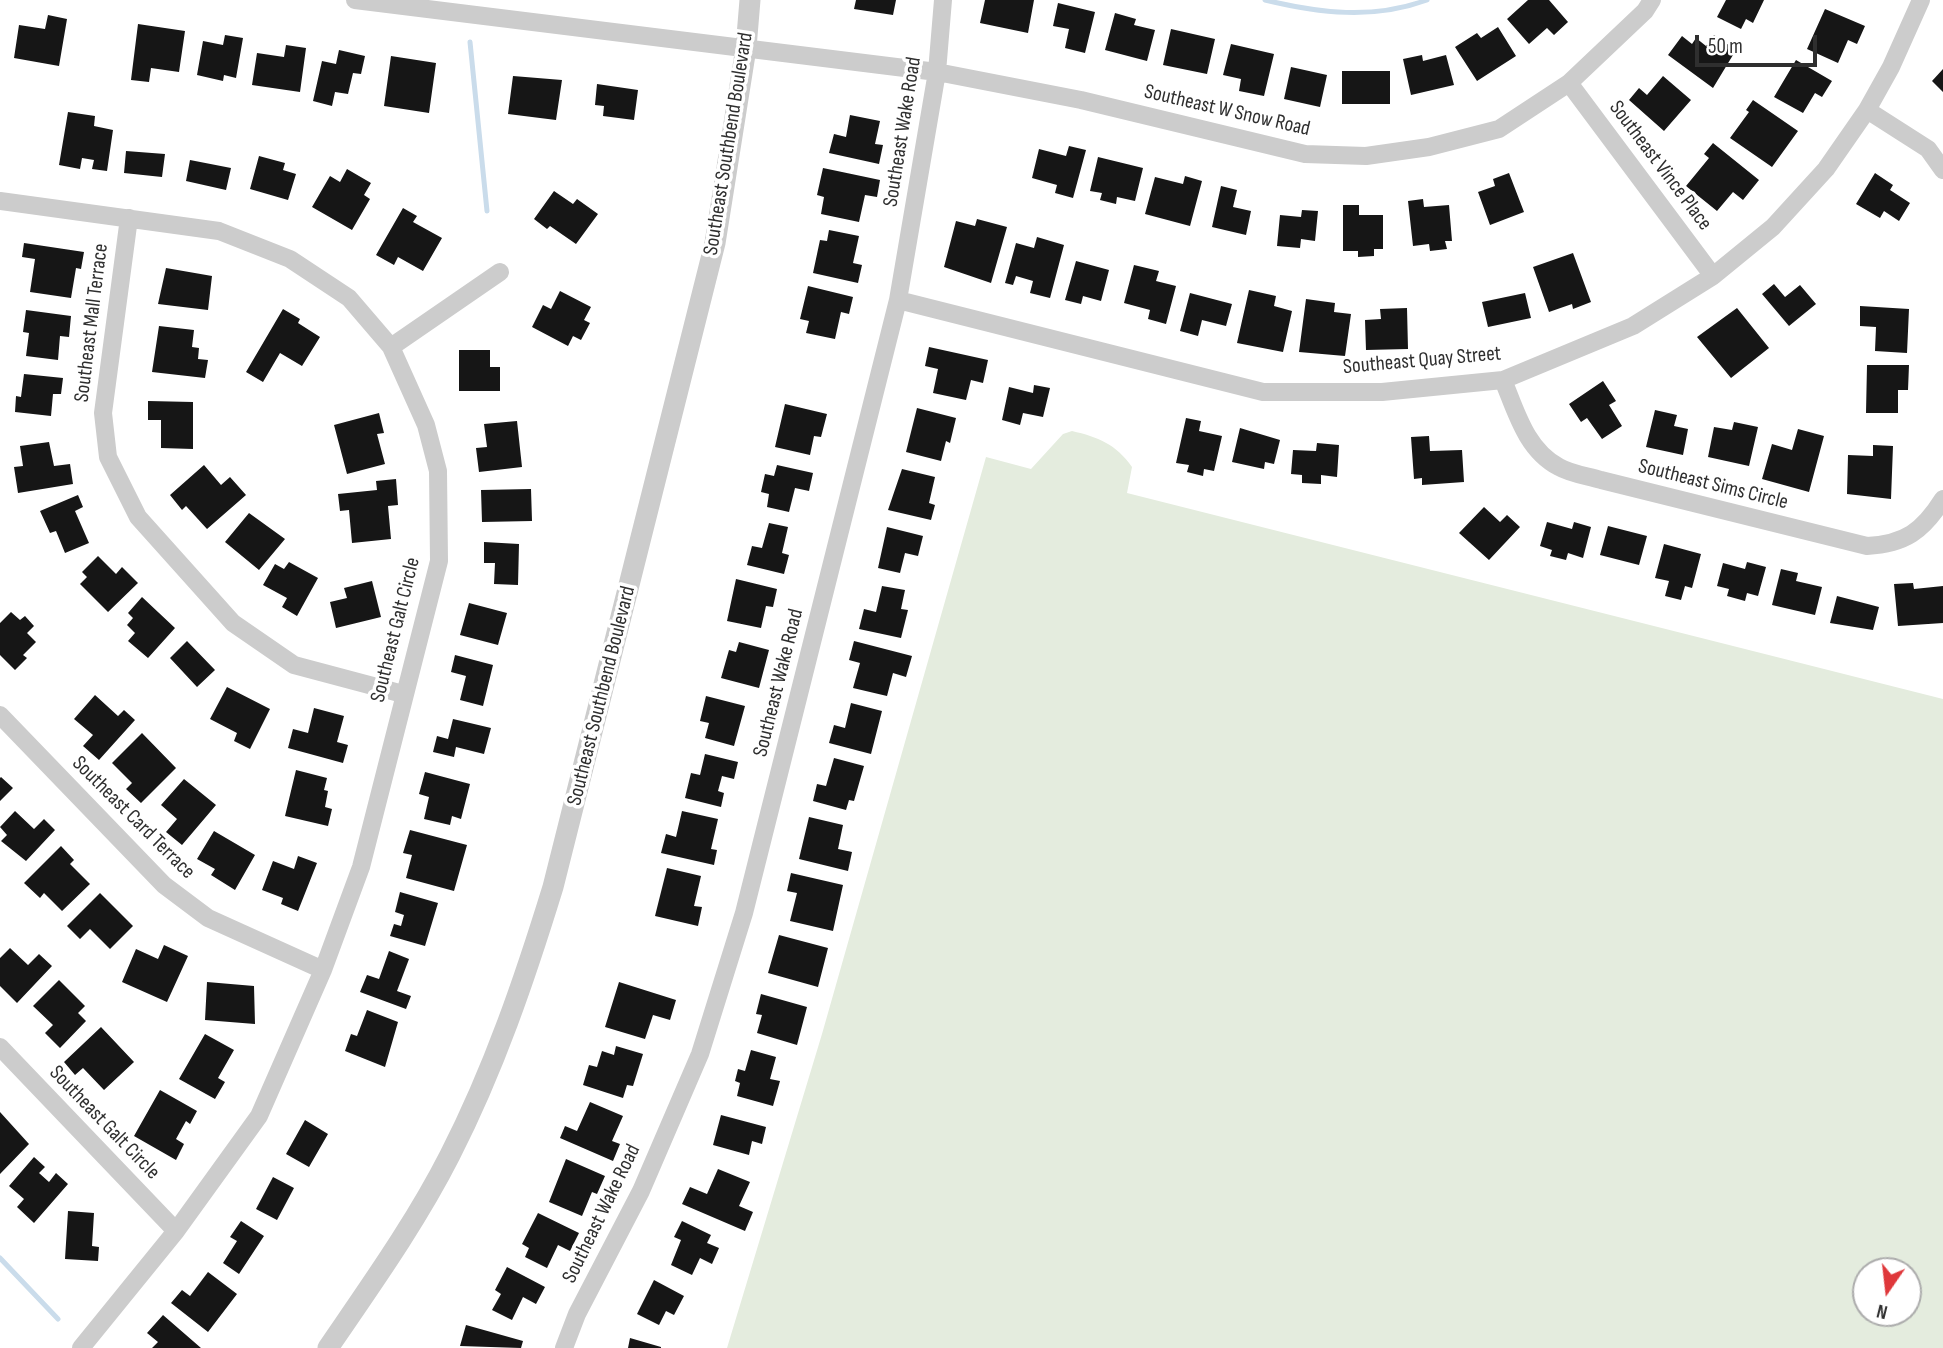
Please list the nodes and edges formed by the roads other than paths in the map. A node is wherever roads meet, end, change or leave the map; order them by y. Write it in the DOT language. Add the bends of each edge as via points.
graph roads {
  1 [pos="355,0"];
  2 [pos="750,0"];
  3 [pos="943,0"];
  4 [pos="1652,0"];
  5 [pos="1921,0"];
  6 [pos="746,48"];
  7 [pos="937,72"];
  8 [pos="1569,83"];
  9 [pos="1867,110"];
  10 [pos="1943,170"];
  11 [pos="0,201"];
  12 [pos="128,218"];
  13 [pos="500,272"];
  14 [pos="1713,276"];
  15 [pos="898,300"];
  16 [pos="391,347"];
  17 [pos="1503,380"];
  18 [pos="1943,499"];
  19 [pos="403,694"];
  20 [pos="0,715"];
  21 [pos="323,970"];
  22 [pos="0,1047"];
  23 [pos="176,1231"];
  24 [pos="81,1348"];
  25 [pos="328,1348"];
  26 [pos="564,1348"];
  1 -- 6 [label="street, Southeast W Snow Road"];
  2 -- 6 [label="street, Southeast Southbend Boulevard"];
  3 -- 7 [label="street, Southeast Wake Road"];
  4 -- 8 [label="street, Southeast W Snow Road" via="1645,12"];
  5 -- 9 [label="street, Southeast Quay Street"];
  6 -- 7 [label="street, Southeast W Snow Road"];
  6 -- 25 [label="street, Southeast Southbend Boulevard" via="715,243 553,887 525,978 450,1156 389,1259"];
  7 -- 8 [label="street, Southeast W Snow Road" via="1081,100 1305,154 1366,156 1429,148 1499,129"];
  7 -- 15 [label="street, Southeast Wake Road"];
  8 -- 14 [label="street, Southeast Vince Place"];
  9 -- 10 [label="street" via="1928,149"];
  9 -- 14 [label="street, Southeast Quay Street" via="1826,169 1773,227"];
  11 -- 12 [label="street, Southeast Galt Circle"];
  12 -- 16 [label="street, Southeast Galt Circle" via="219,231 290,259 349,298"];
  12 -- 19 [label="street, Southeast Mall Terrace" via="103,412 108,457 138,517 233,623 294,665"];
  13 -- 16 [label="street"];
  14 -- 17 [label="street, Southeast Quay Street" via="1633,326"];
  15 -- 17 [label="street, Southeast Quay Street" via="1263,392 1382,392"];
  15 -- 26 [label="street, Southeast Wake Road" via="744,912 708,1030 641,1191"];
  16 -- 19 [label="street, Southeast Galt Circle" via="426,425 438,471 440,510 439,561"];
  17 -- 18 [label="street, Southeast Sims Circle" via="1535,447 1560,468 1601,480 1867,546 1908,539"];
  19 -- 21 [label="street, Southeast Galt Circle" via="361,867"];
  20 -- 21 [label="street, Southeast Card Terrace" via="164,885 208,918"];
  21 -- 23 [label="street, Southeast Galt Circle" via="259,1116"];
  22 -- 23 [label="street, Southeast Galt Circle"];
  23 -- 24 [label="street, Southeast Galt Circle"];
}
